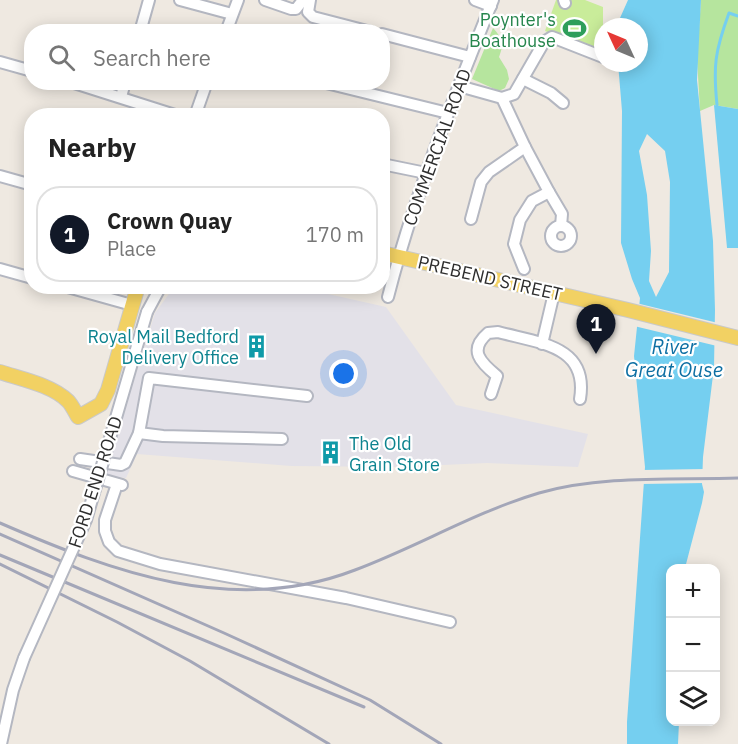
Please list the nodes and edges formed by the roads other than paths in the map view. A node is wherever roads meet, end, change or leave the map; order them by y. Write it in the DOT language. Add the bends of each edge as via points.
graph roads {
  1 [pos="149,0"];
  2 [pos="180,0"];
  3 [pos="238,0"];
  4 [pos="265,0"];
  5 [pos="303,0"];
  6 [pos="310,0"];
  7 [pos="475,0"];
  8 [pos="492,3"];
  9 [pos="232,15"];
  10 [pos="142,24"];
  11 [pos="229,24"];
  12 [pos="340,24"];
  13 [pos="390,36"];
  14 [pos="594,53"];
  15 [pos="470,57"];
  16 [pos="0,62"];
  17 [pos="24,69"];
  18 [pos="523,79"];
  19 [pos="459,86"];
  20 [pos="98,90"];
  21 [pos="123,90"];
  22 [pos="204,90"];
  23 [pos="355,90"];
  24 [pos="121,97"];
  25 [pos="502,98"];
  26 [pos="563,103"];
  27 [pos="154,108"];
  28 [pos="198,108"];
  29 [pos="448,113"];
  30 [pos="525,147"];
  31 [pos="390,166"];
  32 [pos="426,173"];
  33 [pos="0,176"];
  34 [pos="24,183"];
  35 [pos="549,192"];
  36 [pos="471,219"];
  37 [pos="561,226"];
  38 [pos="390,254"];
  39 [pos="399,256"];
  40 [pos="0,269"];
  41 [pos="524,269"];
  42 [pos="24,276"];
  43 [pos="390,290"];
  44 [pos="554,293"];
  45 [pos="92,294"];
  46 [pos="135,294"];
  47 [pos="157,294"];
  48 [pos="389,294"];
  49 [pos="388,297"];
  50 [pos="132,305"];
  51 [pos="738,338"];
  52 [pos="542,344"];
  53 [pos="0,372"];
  54 [pos="491,394"];
  55 [pos="308,396"];
  56 [pos="580,399"];
  57 [pos="139,433"];
  58 [pos="282,439"];
  59 [pos="80,459"];
  60 [pos="73,471"];
  61 [pos="86,508"];
  62 [pos="107,514"];
  63 [pos="450,622"];
  64 [pos="1,744"];
  1 -- 10 [label="street"];
  2 -- 9 [label="street"];
  3 -- 9 [label="street"];
  4 -- 5 [label="street" via="297,9"];
  6 -- 12 [label="street" via="308,12 313,17"];
  7 -- 8 [label="street"];
  8 -- 15 [label="street, COMMERCIAL ROAD"];
  9 -- 11 [label="street"];
  13 -- 15 [label="street"];
  14 -- 18 [label="street" via="552,37 544,42"];
  15 -- 19 [label="street, COMMERCIAL ROAD"];
  16 -- 17 [label="street"];
  18 -- 25 [label="street" via="514,94"];
  18 -- 26 [label="street"];
  19 -- 25 [label="street"];
  19 -- 29 [label="street, COMMERCIAL ROAD"];
  20 -- 24 [label="street"];
  21 -- 24 [label="street"];
  22 -- 28 [label="street"];
  23 -- 29 [label="street"];
  24 -- 27 [label="street"];
  25 -- 30 [label="street"];
  29 -- 32 [label="street, COMMERCIAL ROAD"];
  30 -- 35 [label="street"];
  30 -- 36 [label="street" via="481,182"];
  31 -- 32 [label="street"];
  32 -- 39 [label="street, COMMERCIAL ROAD"];
  33 -- 34 [label="street"];
  35 -- 37 [label="street" via="562,214"];
  35 -- 41 [label="street" via="532,201 520,220 514,244"];
  38 -- 39 [label="main road, PREBEND STREET"];
  39 -- 43 [label="street, COMMERCIAL ROAD"];
  39 -- 44 [label="main road, PREBEND STREET"];
  40 -- 42 [label="street"];
  44 -- 51 [label="main road, PREBEND STREET"];
  44 -- 52 [label="street"];
  45 -- 50 [label="street"];
  46 -- 50 [label="main road"];
  47 -- 64 [label="street, FORD END ROAD, bridge" via="147,312 86,520 24,658"];
  48 -- 49 [label="street, COMMERCIAL ROAD"];
  50 -- 53 [label="main road" via="108,390 101,404 78,417 62,396"];
  52 -- 54 [label="street" via="498,332 483,337 477,353 497,376"];
  52 -- 56 [label="street" via="558,348 578,366 583,383"];
  55 -- 57 [label="street" via="150,378"];
  57 -- 58 [label="street"];
  57 -- 59 [label="street" via="125,464"];
  60 -- 62 [label="street" via="120,485"];
  61 -- 62 [label="street"];
  62 -- 63 [label="street" via="105,531 109,542 128,555"];
}
